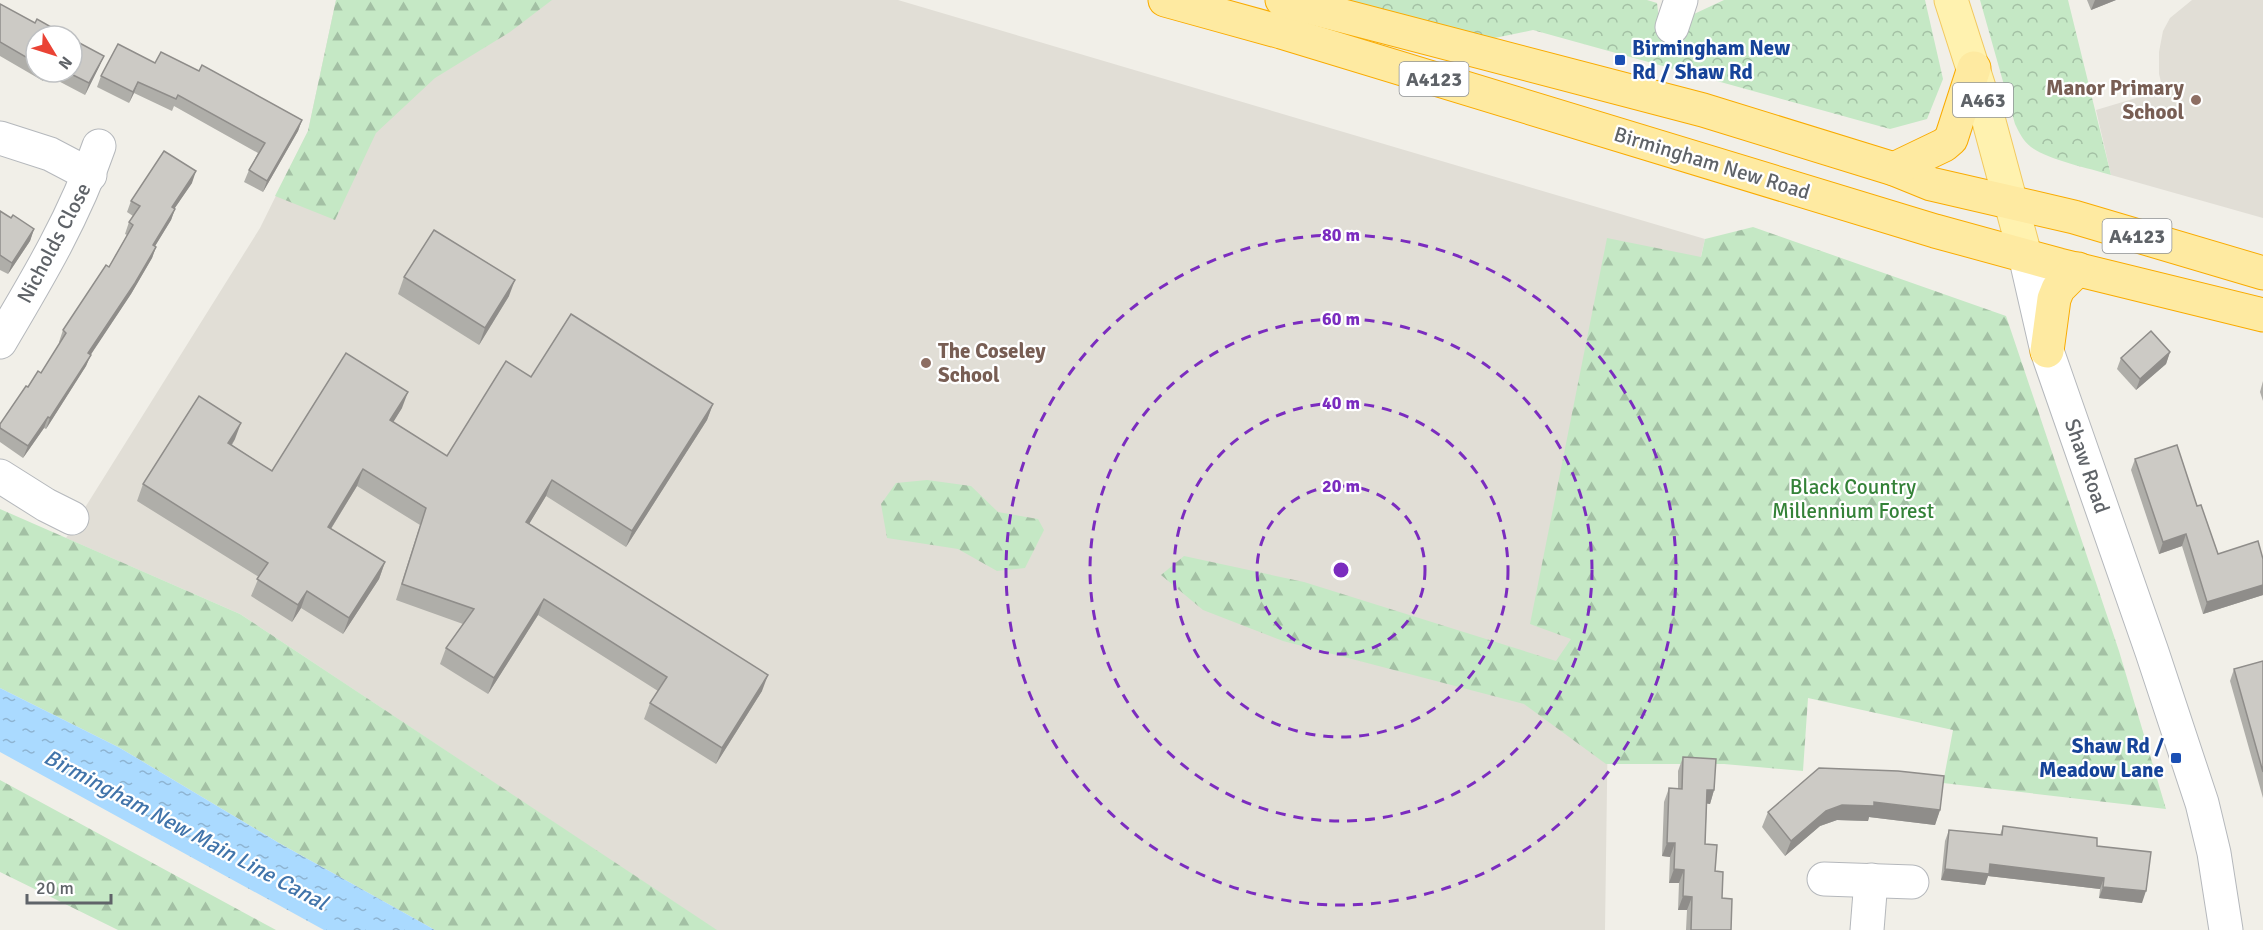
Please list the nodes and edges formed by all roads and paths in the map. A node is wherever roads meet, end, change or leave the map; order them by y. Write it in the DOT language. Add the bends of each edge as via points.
graph roads {
  1 [pos="1165,0"];
  2 [pos="1282,0"];
  3 [pos="1951,0"];
  4 [pos="1974,68"];
  5 [pos="0,138"];
  6 [pos="1894,170"];
  7 [pos="2011,202"];
  8 [pos="2025,255"];
  9 [pos="2078,269"];
  10 [pos="2263,273"];
  11 [pos="2263,315"];
  12 [pos="0,342"];
  13 [pos="2048,351"];
  14 [pos="0,476"];
  15 [pos="72,518"];
  16 [pos="1824,879"];
  17 [pos="1871,880"];
  18 [pos="1912,882"];
  19 [pos="1867,930"];
  20 [pos="2226,930"];
  1 -- 8 [label="highway, Birmingham New Road / A4123"];
  2 -- 6 [label="highway, A4123" via="1703,110"];
  3 -- 4 [label="main road, Shaw Road / A463"];
  4 -- 6 [label="highway" via="1951,138"];
  4 -- 7 [label="main road, Shaw Road / A463"];
  5 -- 12 [label="street, Nicholds Close" via="50,154 94,160 57,244"];
  6 -- 7 [label="highway, A4123" via="1931,184"];
  7 -- 8 [label="main road, Shaw Road / A463"];
  7 -- 10 [label="highway, A4123"];
  8 -- 9 [label="highway, Birmingham New Road / A4123"];
  8 -- 13 [label="street, Shaw Road"];
  9 -- 11 [label="highway, Birmingham New Road / A4123"];
  9 -- 13 [label="highway" via="2058,289 2054,299"];
  13 -- 20 [label="street, Shaw Road" via="2202,803"];
  14 -- 15 [label="street"];
  16 -- 17 [label="street"];
  17 -- 18 [label="street"];
  17 -- 19 [label="street"];
}
